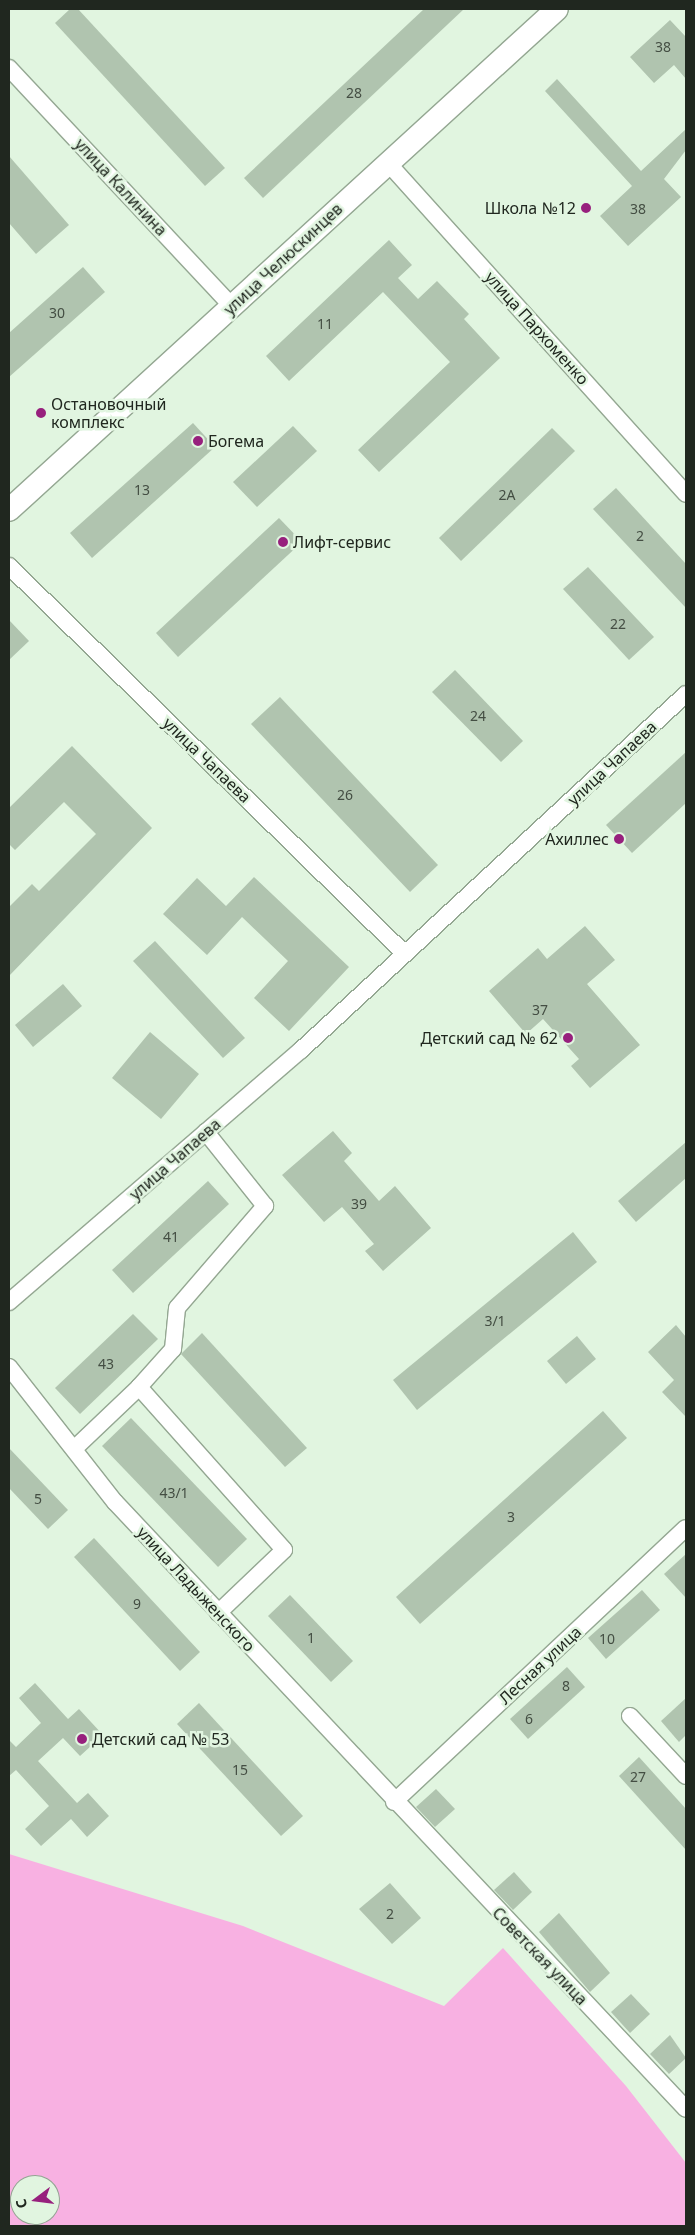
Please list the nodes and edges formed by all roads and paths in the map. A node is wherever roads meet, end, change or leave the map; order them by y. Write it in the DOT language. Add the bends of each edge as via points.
graph roads {
  1 [pos="558,9"];
  2 [pos="9,68"];
  3 [pos="388,162"];
  4 [pos="232,306"];
  5 [pos="686,494"];
  6 [pos="9,510"];
  7 [pos="9,566"];
  8 [pos="686,694"];
  9 [pos="405,954"];
  10 [pos="206,1132"];
  11 [pos="9,1302"];
  12 [pos="9,1367"];
  13 [pos="139,1387"];
  14 [pos="74,1449"];
  15 [pos="686,1528"];
  16 [pos="218,1613"];
  17 [pos="630,1716"];
  18 [pos="686,1776"];
  19 [pos="394,1802"];
  20 [pos="686,2109"];
  1 -- 3 [label="street, улица Челюскинцев"];
  2 -- 4 [label="street, улица Калинина"];
  3 -- 4 [label="street, улица Челюскинцев"];
  3 -- 5 [label="street, улица Пархоменко"];
  4 -- 6 [label="street, улица Челюскинцев"];
  7 -- 9 [label="street, улица Чапаева"];
  8 -- 9 [label="street, улица Чапаева"];
  9 -- 10 [label="street, улица Чапаева"];
  10 -- 11 [label="street, улица Чапаева"];
  10 -- 13 [label="street" via="265,1206 177,1308 172,1349"];
  12 -- 14 [label="street, улица Ладыженского"];
  13 -- 14 [label="street"];
  13 -- 16 [label="street" via="284,1550"];
  14 -- 16 [label="street, улица Ладыженского" via="115,1502"];
  15 -- 19 [label="street, Лесная улица"];
  16 -- 19 [label="street, улица Ладыженского"];
  17 -- 18 [label="street"];
  19 -- 20 [label="street, Советская улица"];
}
